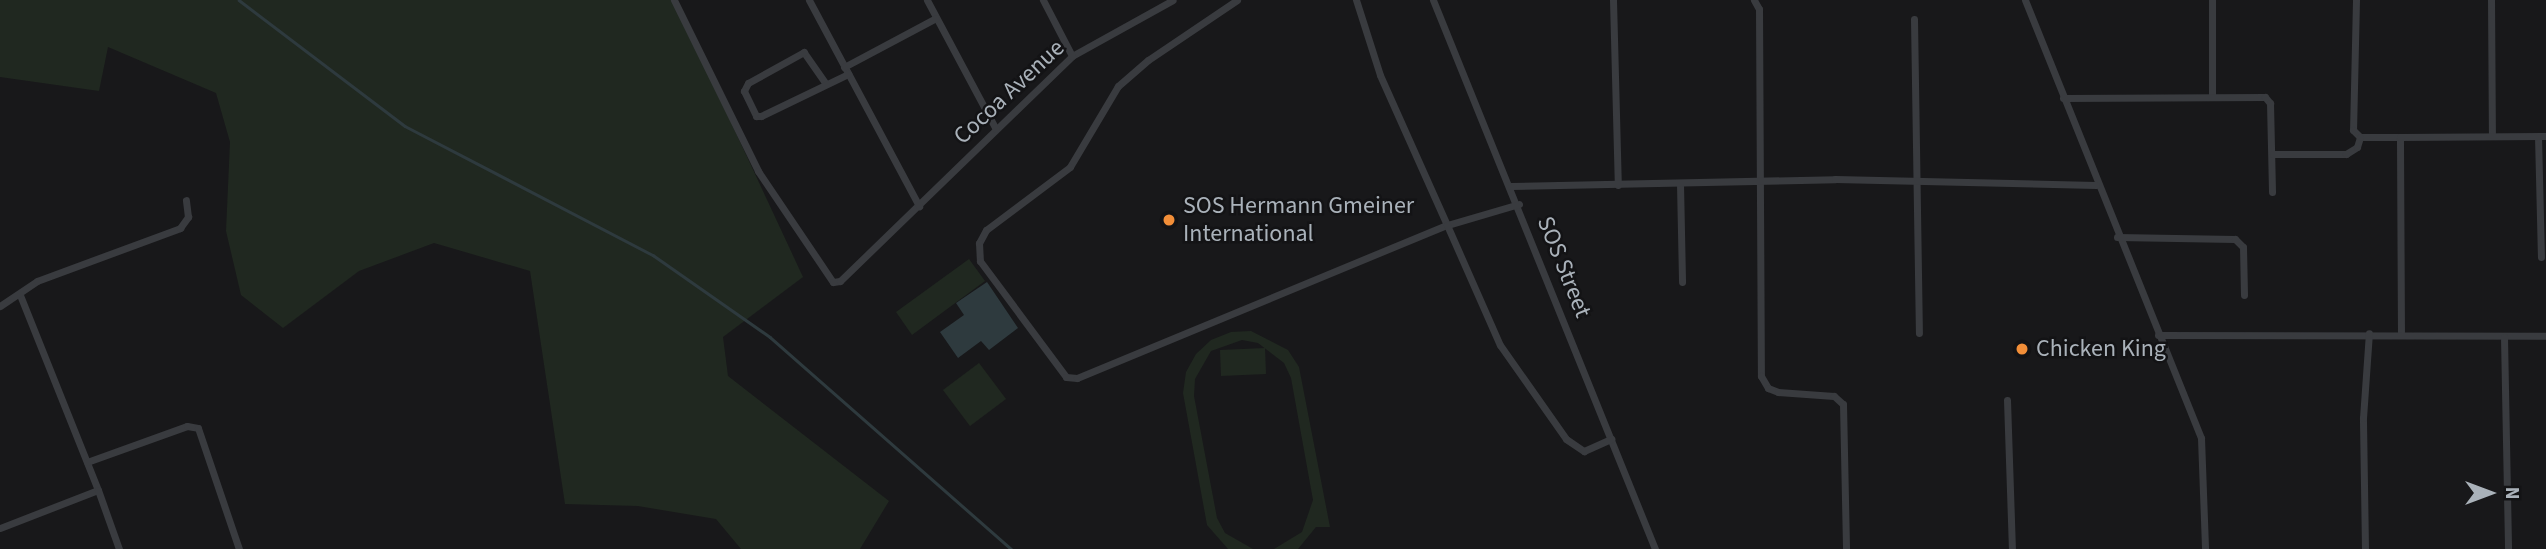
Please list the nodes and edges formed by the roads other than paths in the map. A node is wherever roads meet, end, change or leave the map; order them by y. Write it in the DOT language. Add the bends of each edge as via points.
graph roads {
  1 [pos="674,0"];
  2 [pos="809,0"];
  3 [pos="927,0"];
  4 [pos="1043,0"];
  5 [pos="1173,0"];
  6 [pos="1237,0"];
  7 [pos="1356,0"];
  8 [pos="1433,0"];
  9 [pos="1439,0"];
  10 [pos="1613,0"];
  11 [pos="1754,0"];
  12 [pos="2025,0"];
  13 [pos="2212,0"];
  14 [pos="2356,0"];
  15 [pos="2491,0"];
  16 [pos="936,18"];
  17 [pos="1914,19"];
  18 [pos="1072,56"];
  19 [pos="846,70"];
  20 [pos="826,84"];
  21 [pos="2212,97"];
  22 [pos="2063,98"];
  23 [pos="996,130"];
  24 [pos="2493,135"];
  25 [pos="2542,136"];
  26 [pos="2400,137"];
  27 [pos="2360,138"];
  28 [pos="2273,154"];
  29 [pos="1758,181"];
  30 [pos="1913,181"];
  31 [pos="1680,184"];
  32 [pos="1618,185"];
  33 [pos="2096,185"];
  34 [pos="1511,186"];
  35 [pos="2272,192"];
  36 [pos="186,200"];
  37 [pos="1519,204"];
  38 [pos="919,205"];
  39 [pos="1447,225"];
  40 [pos="2117,237"];
  41 [pos="2541,257"];
  42 [pos="1682,282"];
  43 [pos="20,295"];
  44 [pos="2244,295"];
  45 [pos="0,306"];
  46 [pos="1919,333"];
  47 [pos="2369,333"];
  48 [pos="2401,334"];
  49 [pos="2158,335"];
  50 [pos="2546,336"];
  51 [pos="2504,337"];
  52 [pos="2007,400"];
  53 [pos="1611,439"];
  54 [pos="87,462"];
  55 [pos="98,490"];
  56 [pos="0,528"];
  57 [pos="119,549"];
  58 [pos="239,549"];
  59 [pos="1655,549"];
  60 [pos="1846,549"];
  61 [pos="2011,549"];
  62 [pos="2205,549"];
  63 [pos="2365,549"];
  64 [pos="2508,549"];
  1 -- 38 [label="street, Cocoa Avenue" via="758,171 828,279 840,281"];
  2 -- 19 [label="street"];
  3 -- 16 [label="street"];
  4 -- 18 [label="street"];
  5 -- 18 [label="street, Cocoa Avenue"];
  6 -- 39 [label="street" via="1147,60 1118,86 1070,167 986,230 979,243 980,261 1061,373 1077,378"];
  7 -- 39 [label="street" via="1380,75"];
  8 -- 9 [label="street"];
  8 -- 34 [label="street, SOS Street"];
  10 -- 32 [label="street"];
  11 -- 29 [label="street" via="1759,9"];
  12 -- 22 [label="street"];
  13 -- 21 [label="street"];
  14 -- 27 [label="street" via="2351,116"];
  15 -- 24 [label="street"];
  16 -- 19 [label="street"];
  16 -- 23 [label="street"];
  17 -- 30 [label="street"];
  18 -- 23 [label="street, Cocoa Avenue"];
  19 -- 20 [label="street"];
  19 -- 38 [label="street"];
  20 -- 20 [label="street" via="761,116 756,116 744,91 748,83 804,52"];
  21 -- 22 [label="street"];
  21 -- 28 [label="street" via="2265,97 2270,103"];
  22 -- 33 [label="street"];
  23 -- 38 [label="street, Cocoa Avenue"];
  24 -- 25 [label="street"];
  24 -- 26 [label="street"];
  25 -- 41 [label="street"];
  26 -- 27 [label="street"];
  26 -- 48 [label="street"];
  27 -- 28 [label="street" via="2357,147 2346,154"];
  28 -- 35 [label="street"];
  29 -- 30 [label="street"];
  29 -- 31 [label="street"];
  29 -- 60 [label="street" via="1761,376 1768,388 1779,392 1834,396 1843,404"];
  30 -- 33 [label="street"];
  30 -- 46 [label="street"];
  31 -- 32 [label="street"];
  31 -- 42 [label="street"];
  32 -- 34 [label="street"];
  33 -- 40 [label="street"];
  34 -- 37 [label="street, SOS Street"];
  36 -- 43 [label="street" via="188,217 180,228 37,281"];
  37 -- 39 [label="street"];
  37 -- 53 [label="street, SOS Street"];
  39 -- 53 [label="street" via="1500,345 1566,439 1584,451"];
  40 -- 44 [label="street" via="2235,239 2243,247"];
  40 -- 49 [label="street"];
  43 -- 45 [label="street"];
  43 -- 54 [label="street"];
  47 -- 48 [label="street"];
  47 -- 49 [label="street"];
  47 -- 63 [label="street" via="2363,418"];
  48 -- 51 [label="street"];
  49 -- 62 [label="street" via="2204,448"];
  50 -- 51 [label="street"];
  51 -- 64 [label="street"];
  52 -- 61 [label="street"];
  53 -- 59 [label="street, SOS Street"];
  54 -- 55 [label="street"];
  54 -- 58 [label="street" via="187,426 198,428"];
  55 -- 56 [label="street"];
  55 -- 57 [label="street"];
}
